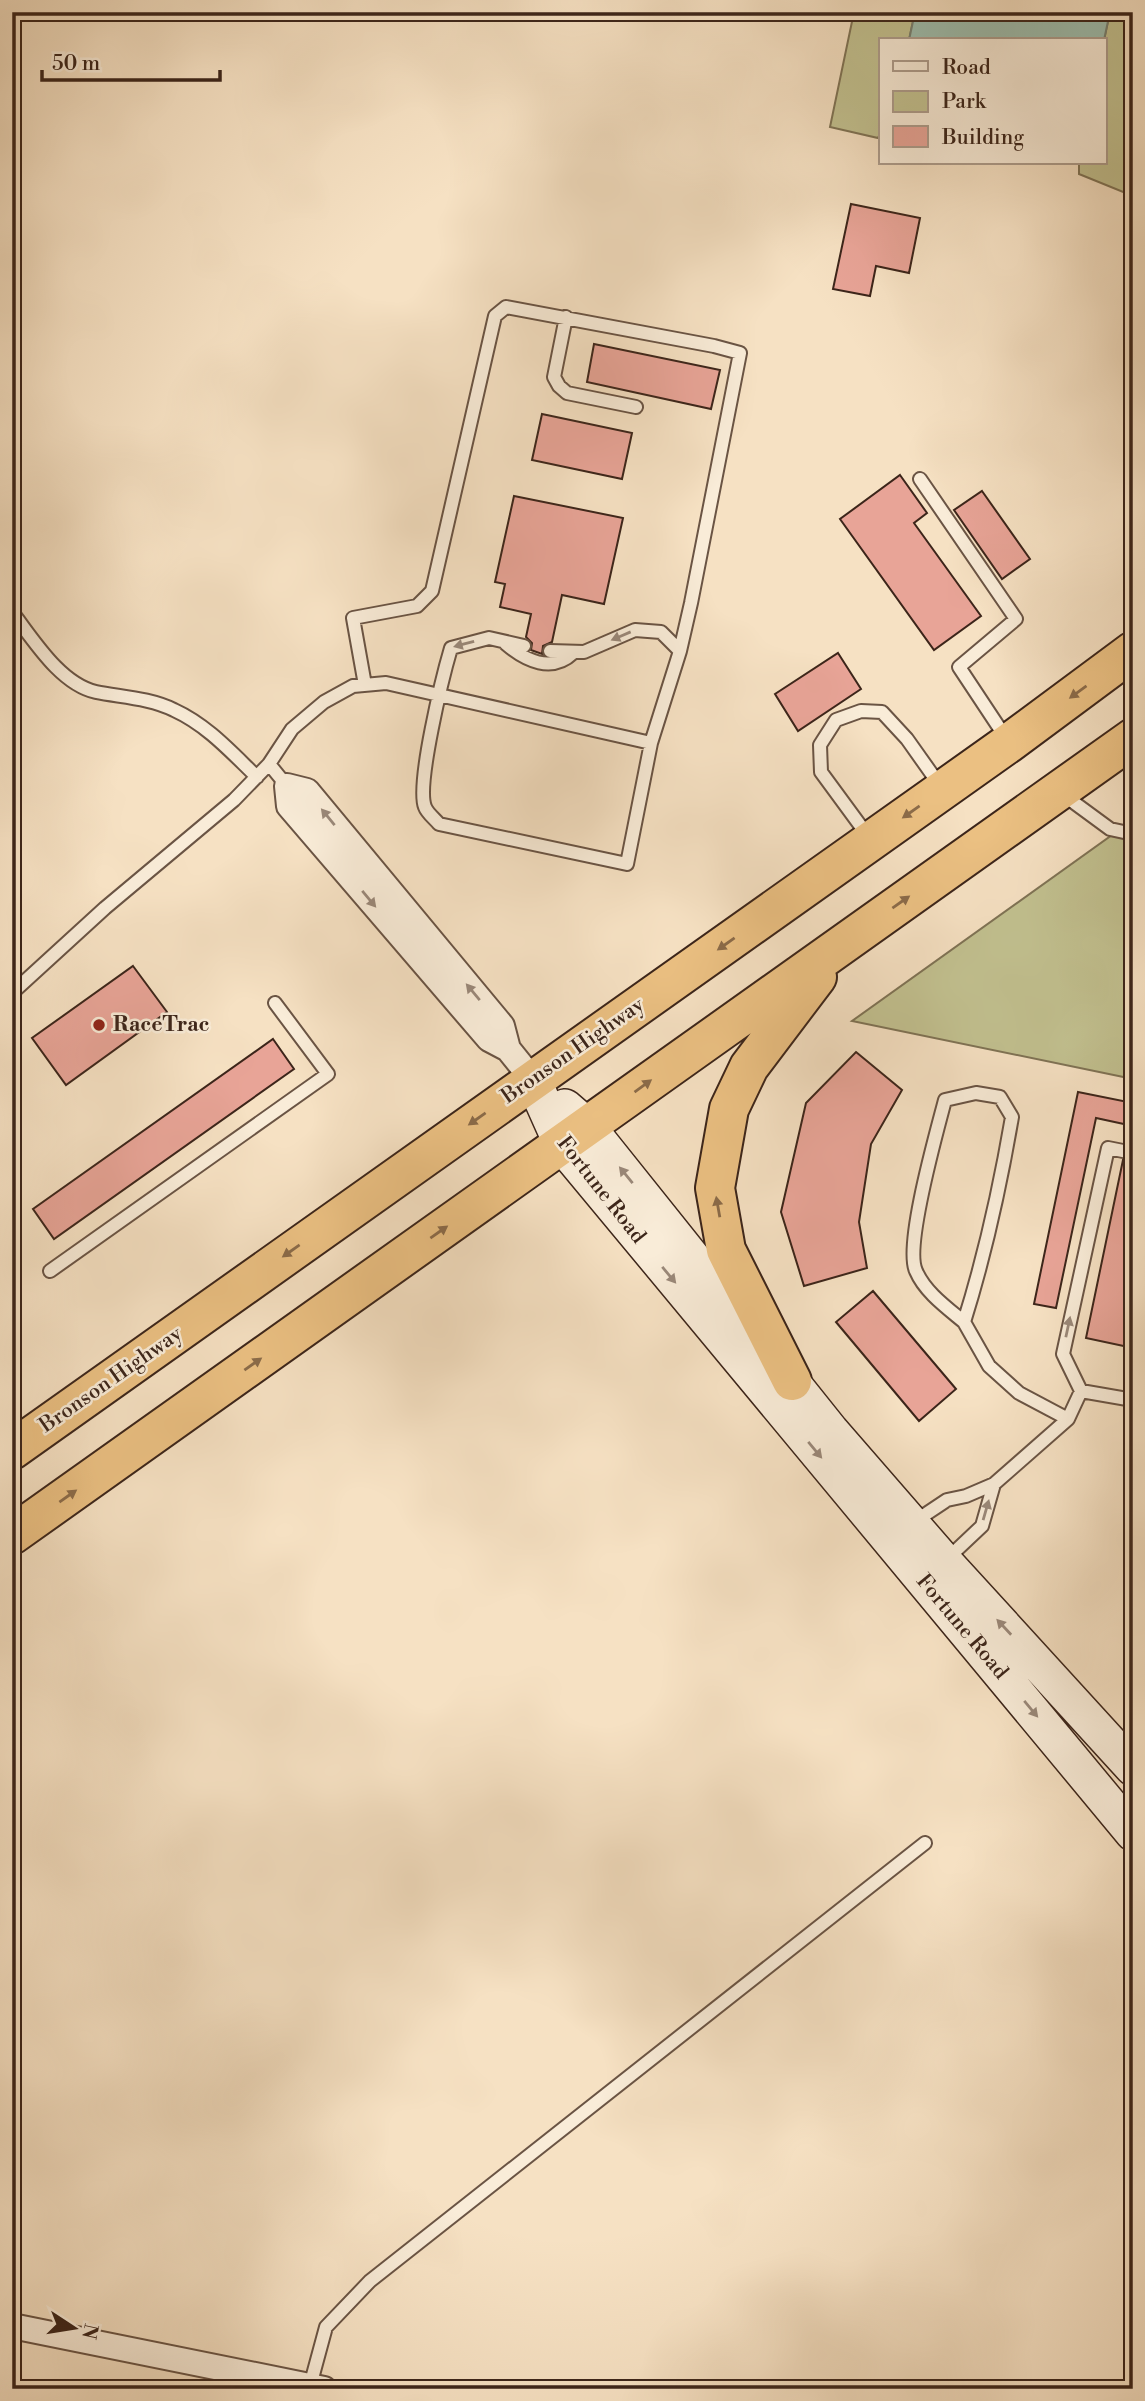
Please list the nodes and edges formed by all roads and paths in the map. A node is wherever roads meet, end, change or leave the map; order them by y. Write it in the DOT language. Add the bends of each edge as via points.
graph roads {
  1 [pos="566,317"];
  2 [pos="636,407"];
  3 [pos="920,479"];
  4 [pos="12,612"];
  5 [pos="504,642"];
  6 [pos="524,646"];
  7 [pos="550,651"];
  8 [pos="680,651"];
  9 [pos="1133,651"];
  10 [pos="573,653"];
  11 [pos="365,685"];
  12 [pos="438,695"];
  13 [pos="1133,738"];
  14 [pos="651,743"];
  15 [pos="1009,743"];
  16 [pos="269,764"];
  17 [pos="257,777"];
  18 [pos="287,786"];
  19 [pos="943,790"];
  20 [pos="1058,792"];
  21 [pos="1133,834"];
  22 [pos="871,841"];
  23 [pos="845,942"];
  24 [pos="12,993"];
  25 [pos="275,1003"];
  26 [pos="533,1080"];
  27 [pos="575,1136"];
  28 [pos="1133,1153"];
  29 [pos="50,1270"];
  30 [pos="964,1322"];
  31 [pos="792,1381"];
  32 [pos="1081,1391"];
  33 [pos="1133,1400"];
  34 [pos="1068,1419"];
  35 [pos="12,1450"];
  36 [pos="994,1484"];
  37 [pos="912,1524"];
  38 [pos="12,1535"];
  39 [pos="944,1561"];
  40 [pos="1133,1768"];
  41 [pos="1128,1819"];
  42 [pos="925,1843"];
  43 [pos="12,2326"];
  44 [pos="314,2388"];
  1 -- 2 [label="lane" via="554,377 559,386 567,393"];
  1 -- 8 [label="lane" via="740,353"];
  1 -- 11 [label="lane" via="506,307 495,316 432,591 416,606 353,618"];
  3 -- 15 [label="lane" via="1016,619 959,667"];
  4 -- 17 [label="lane" via="55,669 92,691 172,709 206,728"];
  5 -- 6 [label="lane"];
  5 -- 10 [label="lane" via="522,657 555,664"];
  5 -- 12 [label="lane, one-way" via="489,638 451,648"];
  7 -- 10 [label="lane"];
  8 -- 10 [label="lane, one-way" via="661,632 635,630"];
  8 -- 14 [label="lane"];
  9 -- 15 [label="highway, Bronson Highway, one-way"];
  11 -- 12 [label="lane" via="386,683"];
  11 -- 16 [label="lane" via="353,686 324,702 292,729"];
  12 -- 14 [label="lane"];
  12 -- 14 [label="lane" via="423,788 425,808 439,824 627,864"];
  13 -- 20 [label="highway"];
  15 -- 19 [label="highway, Bronson Highway"];
  16 -- 17 [label="lane"];
  16 -- 18 [label="lane"];
  17 -- 24 [label="lane"];
  18 -- 26 [label="street" via="289,806 489,1039 508,1049"];
  19 -- 22 [label="highway, Bronson Highway, one-way"];
  19 -- 22 [label="lane" via="882,712 861,711 836,720 820,745 821,772"];
  20 -- 21 [label="lane" via="1111,829"];
  23 -- 20 [label="highway, one-way"];
  22 -- 26 [label="highway, Bronson Highway, one-way"];
  27 -- 23 [label="highway, one-way"];
  31 -- 23 [label="highway, one-way" via="726,1250 715,1188 729,1110 748,1067"];
  25 -- 29 [label="lane" via="328,1074"];
  26 -- 27 [label="main road, Fortune Road"];
  26 -- 35 [label="highway, Bronson Highway, one-way"];
  31 -- 27 [label="main road, Fortune Road, one-way"];
  38 -- 27 [label="highway, one-way"];
  27 -- 41 [label="main road, Fortune Road, one-way"];
  32 -- 28 [label="lane, one-way" via="1063,1354 1068,1328 1108,1148"];
  30 -- 30 [label="lane" via="1012,1117 1000,1097 976,1093 945,1100 914,1242 915,1269 933,1296"];
  30 -- 34 [label="lane" via="989,1366 1019,1393"];
  31 -- 37 [label="main road, Fortune Road"];
  32 -- 33 [label="lane"];
  32 -- 34 [label="lane"];
  34 -- 36 [label="lane"];
  36 -- 37 [label="lane" via="947,1500"];
  39 -- 36 [label="lane, one-way" via="982,1526"];
  37 -- 39 [label="main road, Fortune Road"];
  40 -- 39 [label="main road, Fortune Road, one-way"];
  42 -- 44 [label="lane" via="370,2281 326,2327"];
  43 -- 44 [label="street"];
}
